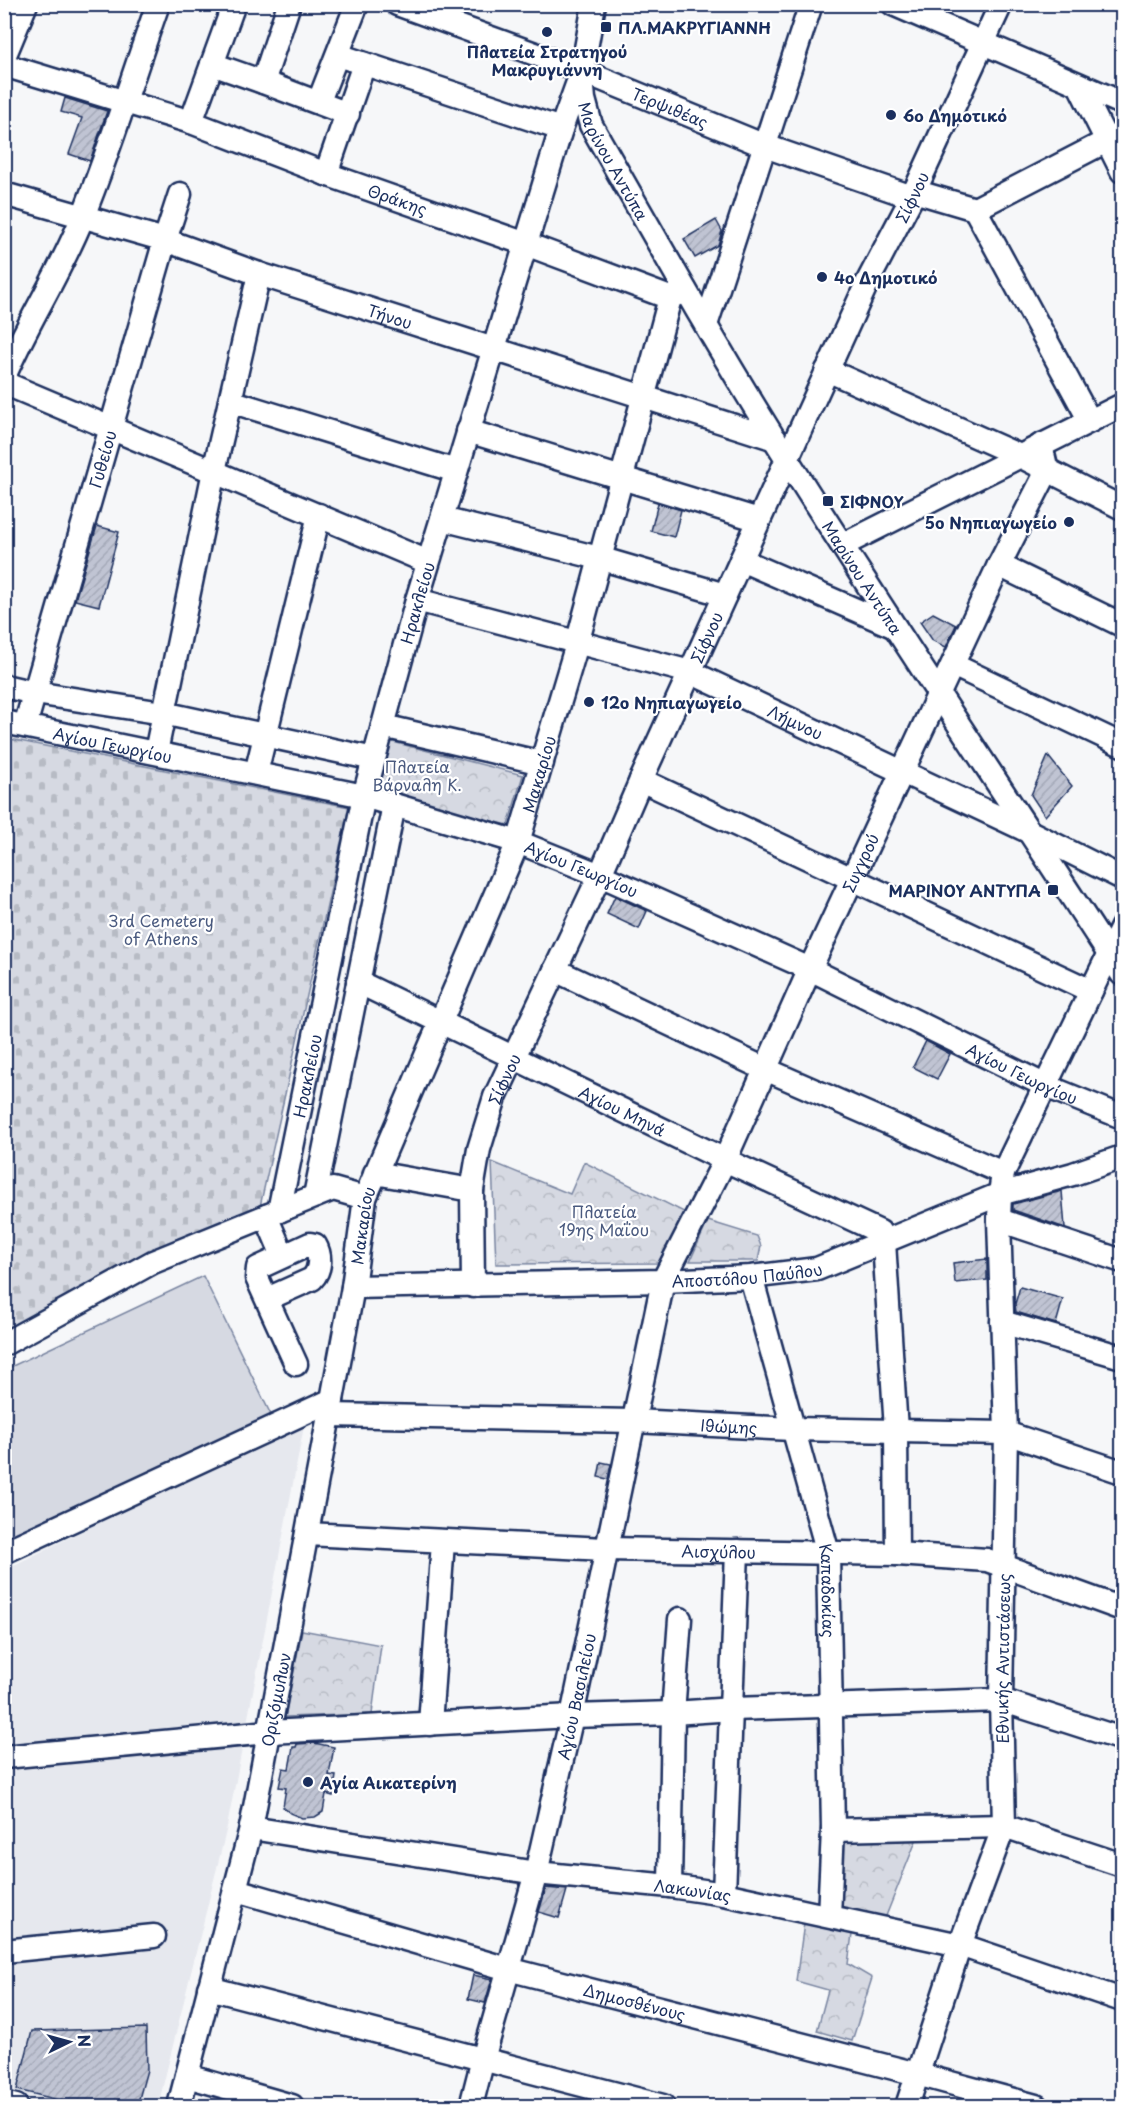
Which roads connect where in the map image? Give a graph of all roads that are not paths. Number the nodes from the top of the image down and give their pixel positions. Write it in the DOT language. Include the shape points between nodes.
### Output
graph roads {
  1 [pos="26,4"];
  2 [pos="158,4"];
  3 [pos="234,4"];
  4 [pos="289,4"];
  5 [pos="357,4"];
  6 [pos="397,4"];
  7 [pos="594,4"];
  8 [pos="811,4"];
  9 [pos="893,4"];
  10 [pos="1001,4"];
  11 [pos="984,43"];
  12 [pos="338,54"];
  13 [pos="4,57"];
  14 [pos="212,64"];
  15 [pos="364,64"];
  16 [pos="4,65"];
  17 [pos="582,71"];
  18 [pos="263,82"];
  19 [pos="1079,86"];
  20 [pos="124,101"];
  21 [pos="319,101"];
  22 [pos="1122,103"];
  23 [pos="348,114"];
  24 [pos="191,122"];
  25 [pos="561,129"];
  26 [pos="1115,137"];
  27 [pos="765,146"];
  28 [pos="1122,171"];
  29 [pos="326,174"];
  30 [pos="4,194"];
  31 [pos="180,194"];
  32 [pos="913,194"];
  33 [pos="975,209"];
  34 [pos="83,216"];
  35 [pos="165,240"];
  36 [pos="526,244"];
  37 [pos="259,274"];
  38 [pos="677,294"];
  39 [pos="706,325"];
  40 [pos="494,349"];
  41 [pos="827,370"];
  42 [pos="4,377"];
  43 [pos="4,383"];
  44 [pos="643,396"];
  45 [pos="230,400"];
  46 [pos="1122,405"];
  47 [pos="1090,421"];
  48 [pos="110,428"];
  49 [pos="468,431"];
  50 [pos="775,439"];
  51 [pos="1041,445"];
  52 [pos="1020,456"];
  53 [pos="787,459"];
  54 [pos="214,471"];
  55 [pos="456,471"];
  56 [pos="1047,471"];
  57 [pos="620,477"];
  58 [pos="1122,508"];
  59 [pos="319,515"];
  60 [pos="442,519"];
  61 [pos="759,520"];
  62 [pos="843,545"];
  63 [pos="599,558"];
  64 [pos="741,560"];
  65 [pos="428,562"];
  66 [pos="999,565"];
  67 [pos="725,595"];
  68 [pos="417,600"];
  69 [pos="1122,625"];
  70 [pos="895,627"];
  71 [pos="577,644"];
  72 [pos="953,665"];
  73 [pos="690,672"];
  74 [pos="4,686"];
  75 [pos="35,693"];
  76 [pos="940,694"];
  77 [pos="163,713"];
  78 [pos="15,724"];
  79 [pos="383,726"];
  80 [pos="265,736"];
  81 [pos="1122,745"];
  82 [pos="156,752"];
  83 [pos="374,759"];
  84 [pos="542,763"];
  85 [pos="256,773"];
  86 [pos="902,773"];
  87 [pos="641,780"];
  88 [pos="364,796"];
  89 [pos="394,805"];
  90 [pos="1030,832"];
  91 [pos="518,842"];
  92 [pos="600,875"];
  93 [pos="853,878"];
  94 [pos="1122,878"];
  95 [pos="1122,927"];
  96 [pos="1110,955"];
  97 [pos="810,969"];
  98 [pos="555,970"];
  99 [pos="1122,974"];
  100 [pos="358,982"];
  101 [pos="1091,991"];
  102 [pos="442,1022"];
  103 [pos="514,1058"];
  104 [pos="765,1069"];
  105 [pos="1046,1086"];
  106 [pos="1122,1117"];
  107 [pos="1122,1157"];
  108 [pos="725,1160"];
  109 [pos="375,1173"];
  110 [pos="1001,1184"];
  111 [pos="472,1190"];
  112 [pos="315,1196"];
  113 [pos="365,1198"];
  114 [pos="272,1214"];
  115 [pos="999,1220"];
  116 [pos="884,1242"];
  117 [pos="283,1256"];
  118 [pos="1122,1261"];
  119 [pos="319,1269"];
  120 [pos="751,1277"];
  121 [pos="354,1279"];
  122 [pos="663,1281"];
  123 [pos="473,1286"];
  124 [pos="267,1299"];
  125 [pos="1002,1322"];
  126 [pos="4,1344"];
  127 [pos="1122,1357"];
  128 [pos="296,1364"];
  129 [pos="331,1408"];
  130 [pos="634,1421"];
  131 [pos="792,1429"];
  132 [pos="896,1430"];
  133 [pos="1006,1433"];
  134 [pos="1122,1472"];
  135 [pos="307,1534"];
  136 [pos="443,1542"];
  137 [pos="605,1549"];
  138 [pos="737,1551"];
  139 [pos="4,1552"];
  140 [pos="828,1553"];
  141 [pos="897,1554"];
  142 [pos="1003,1565"];
  143 [pos="1122,1609"];
  144 [pos="680,1619"];
  145 [pos="1000,1700"];
  146 [pos="832,1707"];
  147 [pos="733,1709"];
  148 [pos="673,1713"];
  149 [pos="572,1716"];
  150 [pos="430,1724"];
  151 [pos="269,1732"];
  152 [pos="1122,1739"];
  153 [pos="4,1757"];
  154 [pos="1004,1826"];
  155 [pos="251,1828"];
  156 [pos="834,1830"];
  157 [pos="1122,1865"];
  158 [pos="536,1873"];
  159 [pos="670,1886"];
  160 [pos="236,1890"];
  161 [pos="724,1894"];
  162 [pos="829,1916"];
  163 [pos="154,1936"];
  164 [pos="960,1945"];
  165 [pos="4,1951"];
  166 [pos="508,1969"];
  167 [pos="209,1988"];
  168 [pos="1122,2000"];
  169 [pos="483,2059"];
  170 [pos="917,2073"];
  171 [pos="187,2076"];
  172 [pos="4,2103"];
  173 [pos="16,2106"];
  174 [pos="179,2106"];
  175 [pos="292,2106"];
  176 [pos="471,2106"];
  177 [pos="663,2106"];
  178 [pos="907,2106"];
  179 [pos="1036,2106"];
  1 -- 13 [label="street"];
  2 -- 20 [label="street"];
  3 -- 14 [label="street"];
  4 -- 18 [label="street"];
  5 -- 12 [label="street"];
  6 -- 17 [label="street, Τερψιθέας"];
  7 -- 17 [label="street, Ηρακλείου"];
  8 -- 27 [label="street"];
  9 -- 11 [label="street"];
  10 -- 11 [label="street, Σίφνου"];
  11 -- 19 [label="street"];
  11 -- 32 [label="street, Σίφνου"];
  12 -- 15 [label="street"];
  12 -- 21 [label="street"];
  14 -- 18 [label="street"];
  14 -- 24 [label="street"];
  15 -- 23 [label="street"];
  15 -- 25 [label="street"];
  16 -- 20 [label="street, Θράκης"];
  17 -- 25 [label="street, Ηρακλείου"];
  17 -- 27 [label="street, Τερψιθέας"];
  17 -- 38 [label="street, Μαρίνου Αντύπα" via="591,125"];
  18 -- 21 [label="street"];
  19 -- 22 [label="street"];
  19 -- 26 [label="street"];
  20 -- 24 [label="street, Θράκης"];
  20 -- 34 [label="street"];
  21 -- 23 [label="street"];
  23 -- 29 [label="street"];
  24 -- 29 [label="street, Θράκης"];
  25 -- 36 [label="street, Ηρακλείου"];
  26 -- 28 [label="street"];
  26 -- 33 [label="street"];
  27 -- 32 [label="street, Τερψιθέας"];
  27 -- 39 [label="street"];
  29 -- 36 [label="street, Θράκης"];
  30 -- 34 [label="street, Τήνου"];
  31 -- 35 [label="street, Γυθείου"];
  32 -- 33 [label="street, Τερψιθέας"];
  32 -- 41 [label="street, Σίφνου"];
  33 -- 47 [label="street"];
  34 -- 35 [label="street, Τήνου"];
  34 -- 42 [label="street"];
  35 -- 37 [label="street, Τήνου"];
  35 -- 48 [label="street, Γυθείου"];
  36 -- 38 [label="street, Θράκης"];
  36 -- 40 [label="street, Ηρακλείου"];
  37 -- 40 [label="street, Τήνου"];
  37 -- 45 [label="street"];
  38 -- 39 [label="street, Μαρίνου Αντύπα"];
  38 -- 44 [label="street, Μακαρίου"];
  39 -- 50 [label="street, Μαρίνου Αντύπα"];
  40 -- 44 [label="street, Τήνου"];
  40 -- 49 [label="street, Ηρακλείου"];
  41 -- 52 [label="street"];
  41 -- 53 [label="street, Σίφνου"];
  43 -- 48 [label="street"];
  44 -- 50 [label="street, Τήνου"];
  44 -- 57 [label="street, Μακαρίου"];
  45 -- 54 [label="street"];
  45 -- 55 [label="street"];
  46 -- 47 [label="street"];
  47 -- 51 [label="street"];
  48 -- 54 [label="street"];
  48 -- 75 [label="street, Γυθείου"];
  49 -- 55 [label="street, Ηρακλείου"];
  49 -- 57 [label="street"];
  50 -- 53 [label="street, Μαρίνου Αντύπα"];
  51 -- 52 [label="street"];
  51 -- 56 [label="street"];
  52 -- 56 [label="street"];
  52 -- 62 [label="street"];
  53 -- 61 [label="street, Σίφνου"];
  53 -- 62 [label="street, Μαρίνου Αντύπα"];
  54 -- 59 [label="street"];
  54 -- 77 [label="street"];
  55 -- 60 [label="street, Ηρακλείου"];
  56 -- 58 [label="street"];
  56 -- 66 [label="street, Συγγρού"];
  57 -- 61 [label="street"];
  57 -- 63 [label="street, Μακαρίου"];
  59 -- 65 [label="street"];
  59 -- 80 [label="street"];
  60 -- 63 [label="street"];
  60 -- 65 [label="street, Ηρακλείου"];
  61 -- 64 [label="street, Σίφνου"];
  62 -- 70 [label="street, Μαρίνου Αντύπα"];
  63 -- 67 [label="street"];
  63 -- 71 [label="street, Μακαρίου"];
  64 -- 67 [label="street, Σίφνου"];
  64 -- 70 [label="street"];
  65 -- 68 [label="street, Ηρακλείου"];
  66 -- 69 [label="street"];
  66 -- 72 [label="street, Συγγρού"];
  67 -- 73 [label="street, Σίφνου"];
  68 -- 71 [label="street, Λήμνου"];
  68 -- 79 [label="street, Ηρακλείου"];
  70 -- 76 [label="street, Μαρίνου Αντύπα"];
  71 -- 73 [label="street, Λήμνου"];
  71 -- 84 [label="street, Μακαρίου"];
  72 -- 76 [label="street, Συγγρού"];
  72 -- 81 [label="street"];
  73 -- 86 [label="street, Λήμνου"];
  73 -- 87 [label="street, Σίφνου"];
  74 -- 75 [label="street"];
  75 -- 77 [label="street"];
  75 -- 78 [label="street, Γυθείου"];
  76 -- 86 [label="street, Συγγρού"];
  76 -- 90 [label="street, Μαρίνου Αντύπα"];
  77 -- 80 [label="street"];
  77 -- 82 [label="street"];
  78 -- 82 [label="street, Αγίου Γεωργίου"];
  79 -- 83 [label="street, Ηρακλείου"];
  79 -- 84 [label="street"];
  80 -- 83 [label="street"];
  80 -- 85 [label="street"];
  82 -- 85 [label="street, Αγίου Γεωργίου"];
  83 -- 88 [label="street, Ηρακλείου"];
  84 -- 91 [label="street, Μακαρίου"];
  85 -- 88 [label="street, Αγίου Γεωργίου"];
  86 -- 90 [label="street, Λήμνου"];
  86 -- 93 [label="street, Συγγρού"];
  87 -- 92 [label="street, Σίφνου"];
  87 -- 93 [label="street"];
  88 -- 89 [label="street, Αγίου Γεωργίου"];
  88 -- 114 [label="street, Ηρακλείου"];
  89 -- 91 [label="street, Αγίου Γεωργίου"];
  89 -- 100 [label="street"];
  90 -- 94 [label="street, Λήμνου"];
  90 -- 96 [label="street, Μαρίνου Αντύπα"];
  91 -- 92 [label="street, Αγίου Γεωργίου"];
  91 -- 102 [label="street, Μακαρίου"];
  92 -- 97 [label="street, Αγίου Γεωργίου"];
  92 -- 98 [label="street, Σίφνου"];
  93 -- 97 [label="street, Συγγρού"];
  93 -- 101 [label="street"];
  95 -- 96 [label="street"];
  96 -- 99 [label="street, Μαρίνου Αντύπα"];
  96 -- 101 [label="street"];
  97 -- 104 [label="street, Συγγρού"];
  97 -- 105 [label="street, Αγίου Γεωργίου"];
  98 -- 103 [label="street, Σίφνου"];
  98 -- 104 [label="street"];
  100 -- 102 [label="street, Αγίου Μηνά"];
  100 -- 112 [label="street"];
  101 -- 105 [label="street"];
  102 -- 103 [label="street, Αγίου Μηνά"];
  102 -- 109 [label="street, Μακαρίου"];
  103 -- 108 [label="street, Αγίου Μηνά"];
  103 -- 111 [label="street, Σίφνου" via="495,1097 478,1149"];
  104 -- 108 [label="street, Συγγρού"];
  104 -- 110 [label="street"];
  105 -- 106 [label="street, Αγίου Γεωργίου"];
  105 -- 110 [label="street"];
  107 -- 110 [label="street, Αποστόλου Παύλου" via="1073,1174"];
  108 -- 116 [label="street, Αγίου Μηνά" via="880,1232"];
  108 -- 122 [label="street, Συγγρού"];
  109 -- 111 [label="street"];
  109 -- 113 [label="street, Μακαρίου"];
  110 -- 115 [label="street, Εθνικής Αντιστάσεως"];
  110 -- 116 [label="street, Αποστόλου Παύλου"];
  111 -- 123 [label="street, Σίφνου"];
  112 -- 113 [label="street" via="333,1189"];
  112 -- 114 [label="street"];
  113 -- 121 [label="street, Μακαρίου"];
  114 -- 117 [label="street"];
  114 -- 126 [label="street" via="153,1262"];
  115 -- 118 [label="street"];
  115 -- 125 [label="street, Εθνικής Αντιστάσεως"];
  116 -- 120 [label="street, Αποστόλου Παύλου" via="817,1269"];
  116 -- 132 [label="street"];
  117 -- 119 [label="street" via="315,1245"];
  117 -- 124 [label="street" via="258,1268 257,1278"];
  119 -- 121 [label="street, Αποστόλου Παύλου"];
  119 -- 124 [label="street" via="312,1279"];
  120 -- 122 [label="street, Αποστόλου Παύλου"];
  120 -- 131 [label="street, Καπαδοκίας"];
  121 -- 123 [label="street, Αποστόλου Παύλου"];
  121 -- 129 [label="street, Οριζόμυλων"];
  122 -- 123 [label="street, Αποστόλου Παύλου"];
  122 -- 130 [label="street, Αγίου Βασιλείου"];
  124 -- 128 [label="street"];
  125 -- 127 [label="street"];
  125 -- 133 [label="street, Εθνικής Αντιστάσεως"];
  129 -- 130 [label="street, Ιθώμης"];
  129 -- 135 [label="street, Οριζόμυλων"];
  129 -- 139 [label="street"];
  130 -- 131 [label="street, Ιθώμης"];
  130 -- 137 [label="street, Αγίου Βασιλείου"];
  131 -- 132 [label="street, Ιθώμης"];
  131 -- 140 [label="street, Καπαδοκίας"];
  132 -- 133 [label="street, Ιθώμης"];
  132 -- 141 [label="street"];
  133 -- 134 [label="street, Ιθώμης"];
  133 -- 142 [label="street, Εθνικής Αντιστάσεως"];
  135 -- 136 [label="street, Αισχύλου"];
  135 -- 151 [label="street, Οριζόμυλων"];
  136 -- 137 [label="street, Αισχύλου"];
  136 -- 150 [label="street"];
  137 -- 138 [label="street, Αισχύλου"];
  137 -- 149 [label="street, Αγίου Βασιλείου"];
  138 -- 140 [label="street, Αισχύλου"];
  138 -- 147 [label="street"];
  140 -- 141 [label="street, Αισχύλου"];
  140 -- 146 [label="street, Καπαδοκίας"];
  141 -- 142 [label="street, Αισχύλου" via="987,1560"];
  142 -- 143 [label="street, Αισχύλου"];
  142 -- 145 [label="street, Εθνικής Αντιστάσεως"];
  144 -- 148 [label="street"];
  145 -- 146 [label="street"];
  145 -- 152 [label="street"];
  145 -- 154 [label="street, Εθνικής Αντιστάσεως"];
  146 -- 147 [label="street"];
  146 -- 156 [label="street, Καπαδοκίας"];
  147 -- 148 [label="street"];
  147 -- 161 [label="street"];
  148 -- 149 [label="street"];
  148 -- 159 [label="street"];
  149 -- 150 [label="street"];
  149 -- 158 [label="street, Αγίου Βασιλείου"];
  150 -- 151 [label="street"];
  151 -- 153 [label="street"];
  151 -- 155 [label="street, Οριζόμυλων"];
  154 -- 156 [label="street"];
  154 -- 157 [label="street"];
  154 -- 164 [label="street, Εθνικής Αντιστάσεως"];
  155 -- 158 [label="street, Λακωνίας"];
  155 -- 160 [label="street, Οριζόμυλων"];
  156 -- 162 [label="street, Καπαδοκίας"];
  158 -- 159 [label="street, Λακωνίας"];
  158 -- 166 [label="street, Αγίου Βασιλείου"];
  159 -- 161 [label="street, Λακωνίας"];
  160 -- 166 [label="street, Δημοσθένους"];
  160 -- 167 [label="street, Οριζόμυλων"];
  161 -- 162 [label="street, Λακωνίας"];
  162 -- 164 [label="street, Λακωνίας"];
  163 -- 165 [label="street"];
  164 -- 168 [label="street, Λακωνίας"];
  164 -- 170 [label="street, Εθνικής Αντιστάσεως"];
  166 -- 169 [label="street, Αγίου Βασιλείου"];
  166 -- 170 [label="street, Δημοσθένους"];
  167 -- 169 [label="street"];
  167 -- 171 [label="street, Οριζόμυλων"];
  169 -- 176 [label="street, Αγίου Βασιλείου"];
  169 -- 177 [label="street"];
  170 -- 178 [label="street, Εθνικής Αντιστάσεως"];
  170 -- 179 [label="street, Δημοσθένους"];
  171 -- 174 [label="street, Οριζόμυλων"];
  171 -- 175 [label="street"];
  172 -- 173 [label="street"];
}
